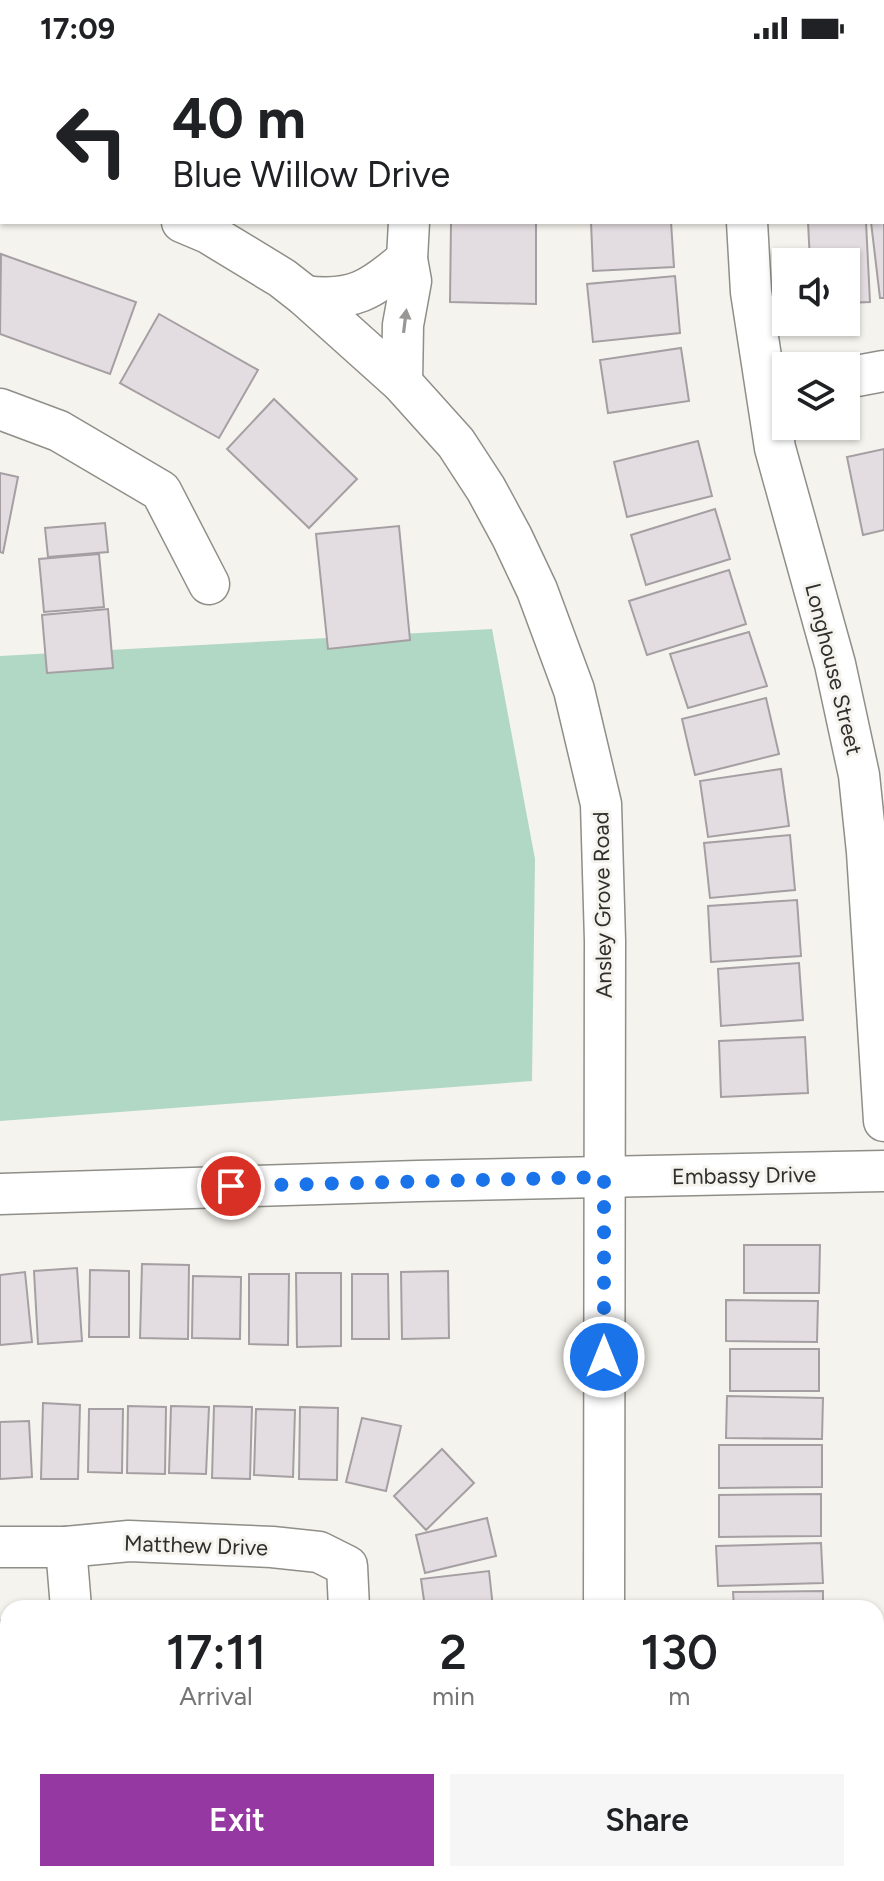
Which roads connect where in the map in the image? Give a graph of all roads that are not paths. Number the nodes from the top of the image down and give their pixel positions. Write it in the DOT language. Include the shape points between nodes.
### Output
graph roads {
  1 [pos="186,224"];
  2 [pos="747,224"];
  3 [pos="408,241"];
  4 [pos="305,296"];
  5 [pos="884,371"];
  6 [pos="772,374"];
  7 [pos="860,375"];
  8 [pos="402,383"];
  9 [pos="0,409"];
  10 [pos="775,440"];
  11 [pos="209,584"];
  12 [pos="872,773"];
  13 [pos="884,1121"];
  14 [pos="884,1171"];
  15 [pos="604,1177"];
  16 [pos="0,1194"];
  17 [pos="0,1547"];
  18 [pos="66,1547"];
  19 [pos="70,1600"];
  20 [pos="349,1600"];
  21 [pos="604,1600"];
  1 -- 4 [label="street, Ansley Grove Road"];
  2 -- 6 [label="street, Longhouse Street" via="751,292"];
  3 -- 4 [label="street" via="387,276 358,293 333,299"];
  8 -- 3 [label="street, one-way" via="403,325 411,281"];
  4 -- 8 [label="street, Ansley Grove Road"];
  5 -- 7 [label="street"];
  8 -- 15 [label="street, Ansley Grove Road" via="456,443 486,489 537,590 574,690 601,804"];
  9 -- 11 [label="street" via="59,431 161,491"];
  10 -- 12 [label="street, Longhouse Street" via="835,664"];
  12 -- 13 [label="street, Longhouse Street" via="867,852"];
  14 -- 15 [label="street, Embassy Drive"];
  15 -- 16 [label="street, Embassy Drive"];
  15 -- 21 [label="street, Ansley Grove Road"];
  17 -- 18 [label="street, Matthew Drive"];
  18 -- 19 [label="street"];
  18 -- 20 [label="street, Matthew Drive" via="129,1541 319,1552 347,1566"];
}
